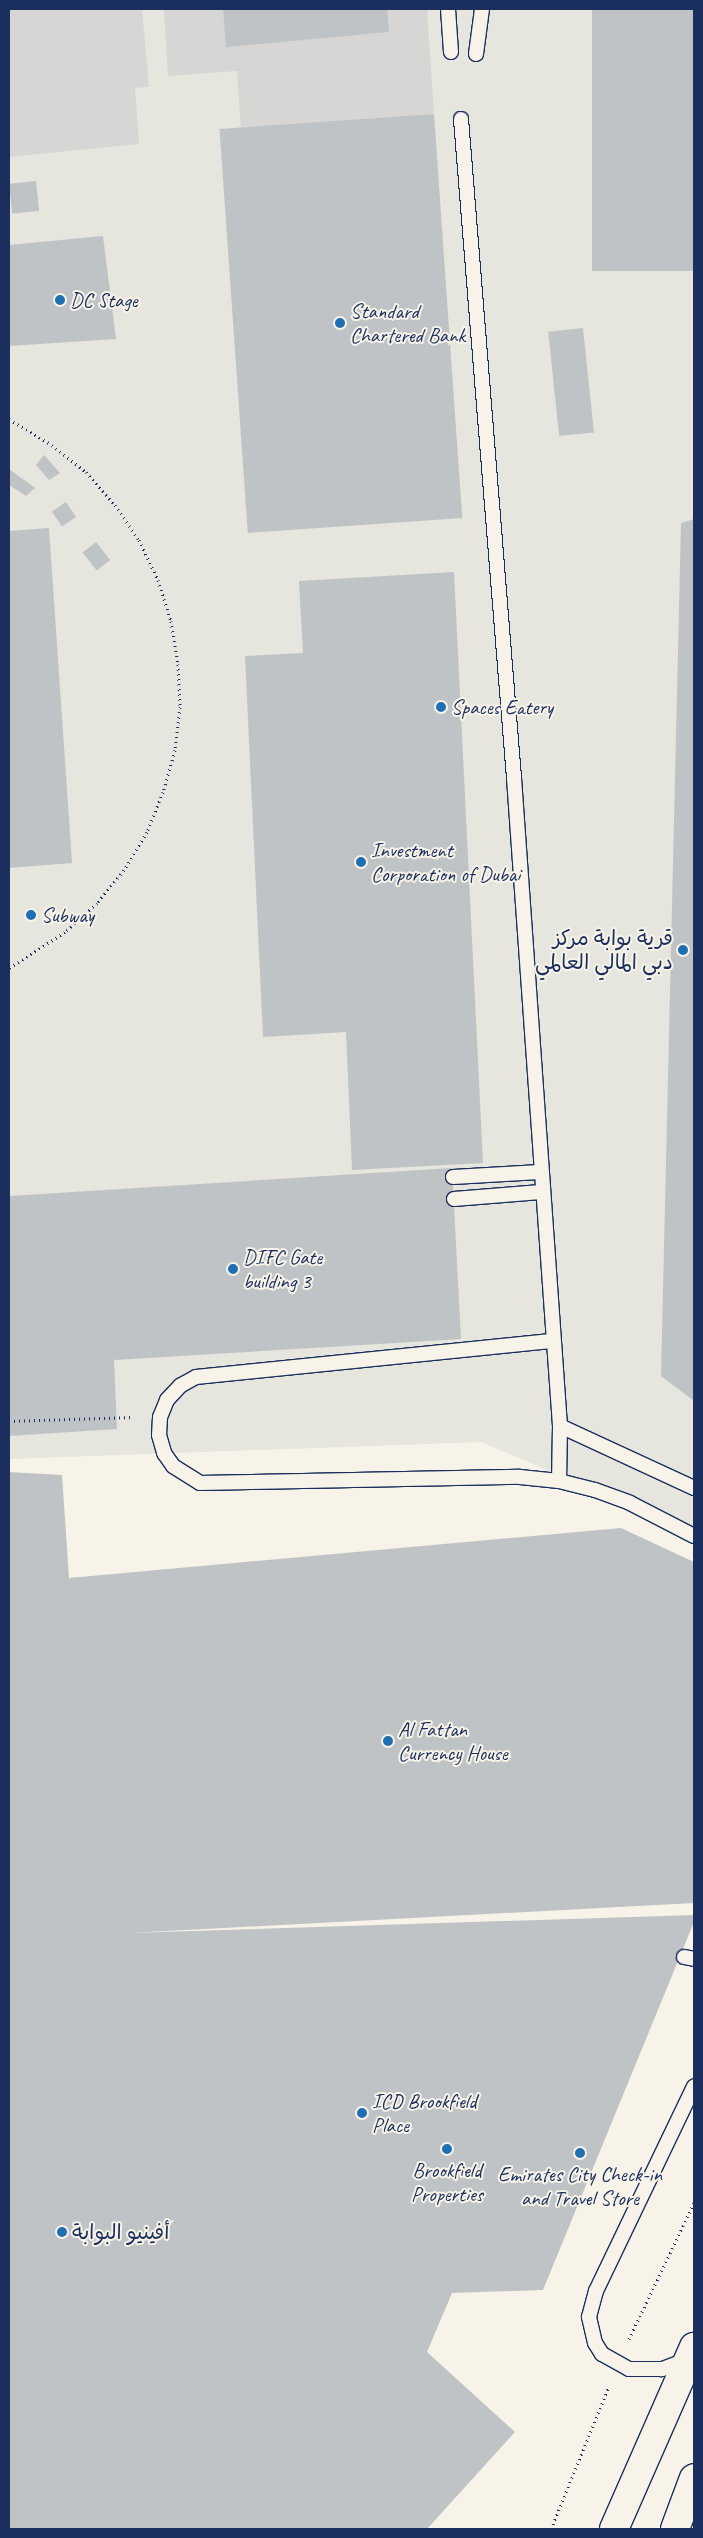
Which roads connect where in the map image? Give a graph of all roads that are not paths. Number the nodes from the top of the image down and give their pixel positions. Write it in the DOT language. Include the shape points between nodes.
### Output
graph roads {
  1 [pos="448,9"];
  2 [pos="482,9"];
  3 [pos="451,52"];
  4 [pos="476,54"];
  5 [pos="466,119"];
  6 [pos="540,1172"];
  7 [pos="452,1177"];
  8 [pos="541,1192"];
  9 [pos="454,1199"];
  10 [pos="551,1341"];
  11 [pos="560,1426"];
  12 [pos="559,1481"];
  13 [pos="694,1488"];
  14 [pos="694,1536"];
  15 [pos="694,2086"];
  16 [pos="692,2353"];
  17 [pos="694,2478"];
  18 [pos="614,2529"];
  19 [pos="675,2529"];
  1 -- 3 [label="lane"];
  2 -- 4 [label="lane"];
  5 -- 6 [label="lane" via="465,147 514,778"];
  6 -- 7 [label="lane"];
  6 -- 8 [label="lane"];
  8 -- 9 [label="lane"];
  8 -- 10 [label="lane"];
  10 -- 11 [label="lane"];
  10 -- 12 [label="lane" via="196,1377 180,1386 167,1400 160,1417 158,1435 173,1466 200,1482 500,1477"];
  11 -- 12 [label="lane"];
  11 -- 13 [label="lane"];
  12 -- 14 [label="lane" via="630,1502"];
  15 -- 16 [label="lane" via="594,2298 589,2318 595,2343 602,2354 630,2369 662,2369"];
  16 -- 18 [label="street"];
  17 -- 19 [label="street"];
}
